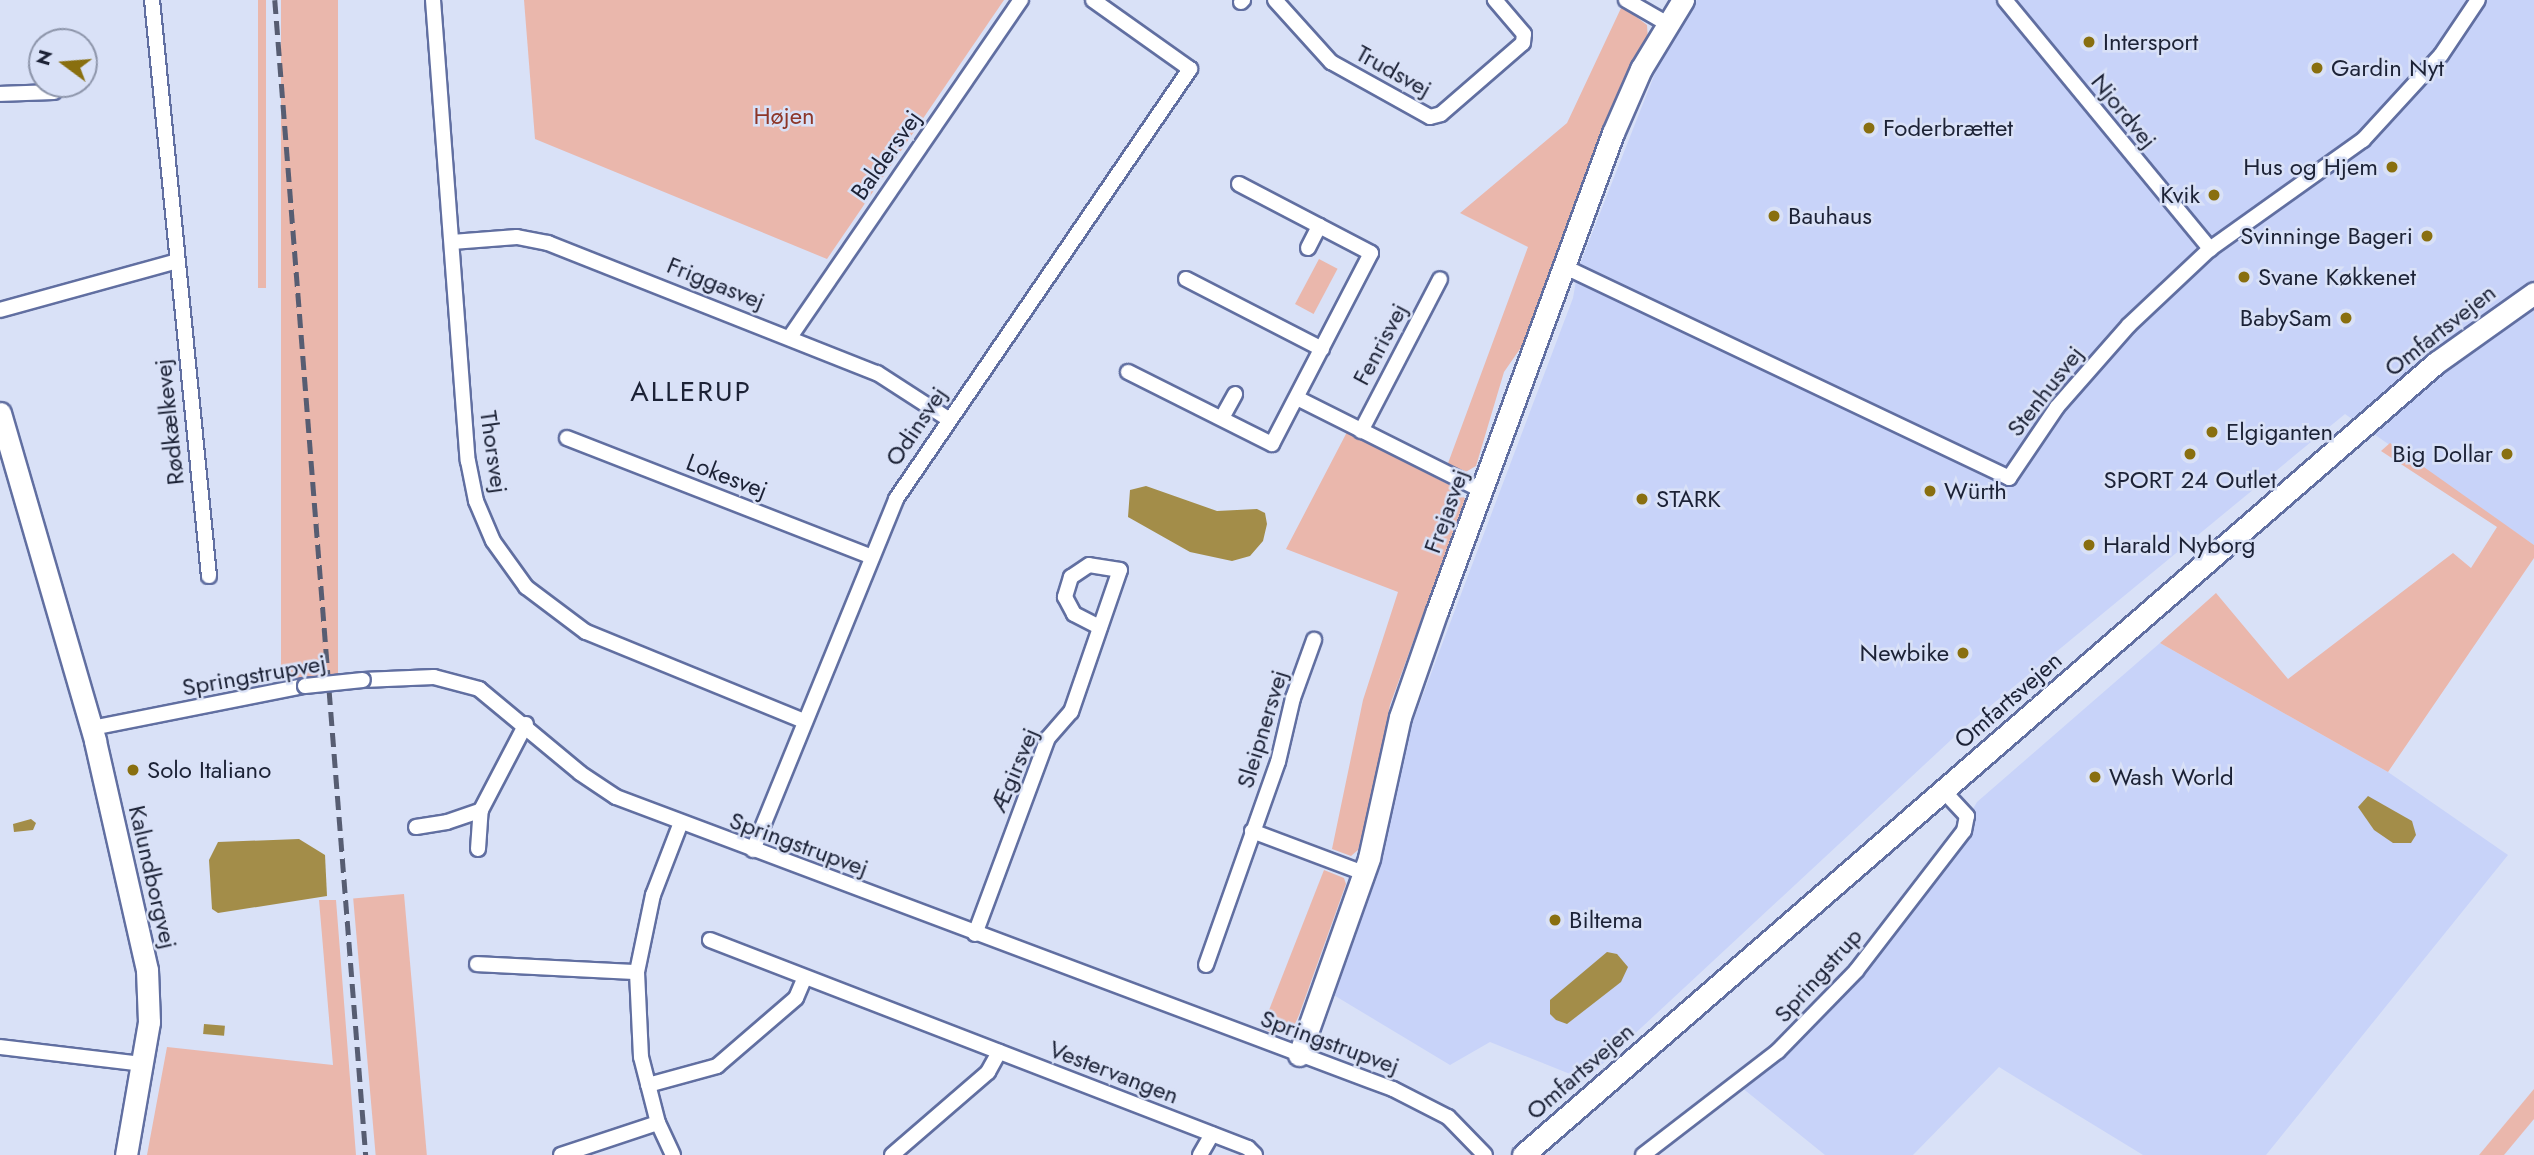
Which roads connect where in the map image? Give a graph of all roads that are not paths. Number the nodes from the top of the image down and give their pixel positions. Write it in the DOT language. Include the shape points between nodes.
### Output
graph roads {
  1 [pos="152,0"];
  2 [pos="433,0"];
  3 [pos="1021,0"];
  4 [pos="1093,0"];
  5 [pos="1275,0"];
  6 [pos="1495,0"];
  7 [pos="1626,0"];
  8 [pos="1683,0"];
  9 [pos="2004,0"];
  10 [pos="2478,0"];
  11 [pos="1666,23"];
  12 [pos="28,92"];
  13 [pos="0,93"];
  14 [pos="1239,184"];
  15 [pos="1320,226"];
  16 [pos="452,242"];
  17 [pos="1308,248"];
  18 [pos="2210,249"];
  19 [pos="174,262"];
  20 [pos="1563,266"];
  21 [pos="1186,279"];
  22 [pos="1440,279"];
  23 [pos="2534,293"];
  24 [pos="0,310"];
  25 [pos="790,337"];
  26 [pos="1322,349"];
  27 [pos="1128,372"];
  28 [pos="1235,394"];
  29 [pos="1297,398"];
  30 [pos="0,413"];
  31 [pos="1223,416"];
  32 [pos="948,419"];
  33 [pos="1361,431"];
  34 [pos="567,438"];
  35 [pos="1481,490"];
  36 [pos="869,556"];
  37 [pos="209,576"];
  38 [pos="1100,627"];
  39 [pos="1314,640"];
  40 [pos="804,722"];
  41 [pos="526,724"];
  42 [pos="92,728"];
  43 [pos="1944,791"];
  44 [pos="481,810"];
  45 [pos="680,824"];
  46 [pos="416,827"];
  47 [pos="1252,831"];
  48 [pos="478,849"];
  49 [pos="753,850"];
  50 [pos="1364,873"];
  51 [pos="975,934"];
  52 [pos="710,940"];
  53 [pos="477,964"];
  54 [pos="1206,965"];
  55 [pos="637,972"];
  56 [pos="804,979"];
  57 [pos="0,1047"];
  58 [pos="999,1052"];
  59 [pos="1299,1055"];
  60 [pos="143,1064"];
  61 [pos="648,1085"];
  62 [pos="658,1123"];
  63 [pos="1212,1134"];
  64 [pos="126,1155"];
  65 [pos="561,1155"];
  66 [pos="673,1155"];
  67 [pos="892,1155"];
  68 [pos="1200,1155"];
  69 [pos="1255,1155"];
  70 [pos="1485,1155"];
  71 [pos="1523,1155"];
  72 [pos="1643,1155"];
  1 -- 19 [label="street, Rødkælkevej"];
  2 -- 16 [label="street, Thorsvej"];
  3 -- 25 [label="street, Baldersvej"];
  4 -- 32 [label="street, Odinsvej" via="1190,69"];
  5 -- 6 [label="street, Trudsvej" via="1331,62 1430,117 1441,114 1523,43 1521,30"];
  7 -- 11 [label="street"];
  8 -- 11 [label="street, Frejasvej"];
  9 -- 18 [label="street, Njordvej"];
  10 -- 18 [label="street, Stenhusvej" via="2441,55 2362,139"];
  11 -- 20 [label="street, Frejasvej" via="1612,133"];
  12 -- 13 [label="street"];
  14 -- 15 [label="street, Fenrisvej"];
  15 -- 17 [label="street"];
  15 -- 26 [label="street, Fenrisvej" via="1371,253"];
  16 -- 25 [label="street, Friggasvej" via="517,237 548,243"];
  16 -- 40 [label="street, Thorsvej" via="468,461 484,521 512,570 540,600 586,632"];
  18 -- 20 [label="street, Stenhusvej" via="2091,366 2009,478"];
  19 -- 24 [label="street"];
  19 -- 37 [label="street, Rødkælkevej"];
  20 -- 35 [label="street, Frejasvej"];
  21 -- 26 [label="street, Fenrisvej"];
  22 -- 33 [label="street, Fenrisvej"];
  23 -- 43 [label="street, Omfartsvejen" via="2437,362"];
  25 -- 32 [label="street, Friggasvej" via="891,380"];
  26 -- 29 [label="street, Fenrisvej"];
  27 -- 31 [label="street, Fenrisvej" via="1211,417"];
  28 -- 31 [label="street"];
  29 -- 31 [label="street, Fenrisvej" via="1272,444"];
  29 -- 33 [label="street"];
  30 -- 42 [label="street, Kalundborgvej"];
  32 -- 36 [label="street, Odinsvej" via="903,486"];
  33 -- 35 [label="street"];
  34 -- 36 [label="street, Lokesvej"];
  35 -- 50 [label="street, Frejasvej" via="1400,717 1385,801"];
  36 -- 40 [label="street, Odinsvej"];
  38 -- 38 [label="street, Ægirsvej" via="1120,570 1089,565 1069,580 1065,597 1074,614"];
  38 -- 51 [label="street, Ægirsvej" via="1071,712 1048,738"];
  39 -- 47 [label="street, Sleipnersvej"];
  40 -- 49 [label="street, Odinsvej"];
  41 -- 42 [label="street, Springstrupvej, bridge" via="491,695 451,679 305,686"];
  41 -- 44 [label="street"];
  41 -- 45 [label="street, Springstrupvej" via="608,792"];
  42 -- 60 [label="street, Kalundborgvej" via="147,970 149,1013"];
  43 -- 71 [label="street, Omfartsvejen"];
  43 -- 72 [label="street, Springstrup" via="1967,816 1964,831 1856,971 1778,1051"];
  44 -- 46 [label="street"];
  44 -- 48 [label="street"];
  45 -- 49 [label="street, Springstrupvej"];
  45 -- 55 [label="street" via="653,895"];
  47 -- 50 [label="street"];
  47 -- 54 [label="street, Sleipnersvej"];
  49 -- 51 [label="street, Springstrupvej"];
  50 -- 59 [label="street, Frejasvej"];
  51 -- 59 [label="street, Springstrupvej"];
  52 -- 56 [label="street, Vestervangen"];
  53 -- 55 [label="street"];
  55 -- 61 [label="street" via="638,1038"];
  56 -- 58 [label="street, Vestervangen"];
  56 -- 61 [label="street" via="796,998 717,1066"];
  57 -- 60 [label="street"];
  58 -- 63 [label="street, Vestervangen"];
  58 -- 67 [label="street" via="988,1072"];
  59 -- 70 [label="street, Springstrupvej" via="1433,1107"];
  60 -- 64 [label="street, Kalundborgvej"];
  61 -- 62 [label="street"];
  62 -- 65 [label="street"];
  62 -- 66 [label="street"];
  63 -- 68 [label="street"];
  63 -- 69 [label="street, Vestervangen"];
}
